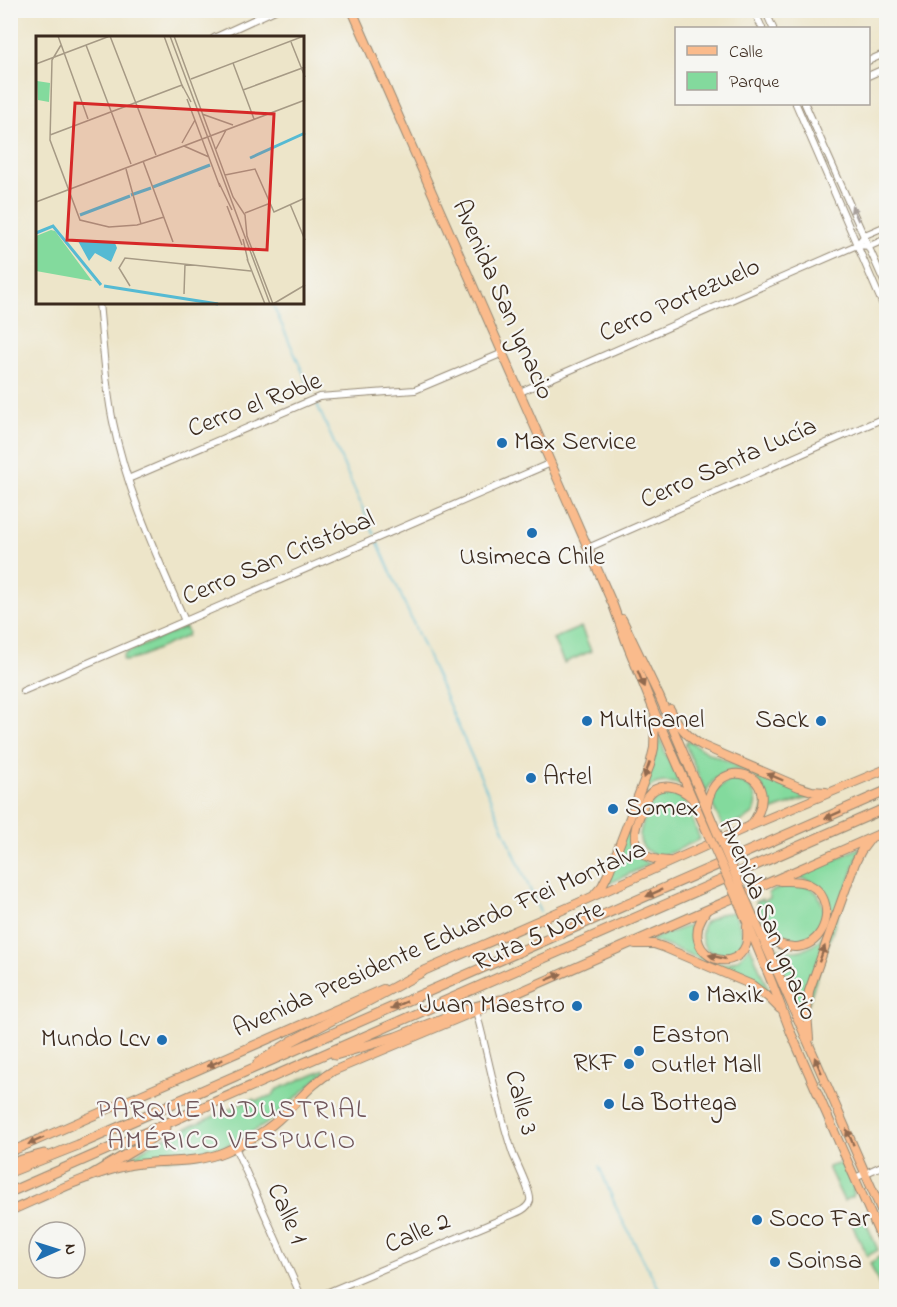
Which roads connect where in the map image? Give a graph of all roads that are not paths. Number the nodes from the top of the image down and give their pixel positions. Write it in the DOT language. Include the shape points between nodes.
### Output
graph roads {
  1 [pos="275,10"];
  2 [pos="352,10"];
  3 [pos="754,10"];
  4 [pos="765,10"];
  5 [pos="762,27"];
  6 [pos="773,27"];
  7 [pos="218,36"];
  8 [pos="886,53"];
  9 [pos="870,60"];
  10 [pos="886,68"];
  11 [pos="870,75"];
  12 [pos="797,105"];
  13 [pos="806,105"];
  14 [pos="886,226"];
  15 [pos="865,235"];
  16 [pos="886,239"];
  17 [pos="857,245"];
  18 [pos="870,246"];
  19 [pos="886,286"];
  20 [pos="99,304"];
  21 [pos="886,312"];
  22 [pos="503,353"];
  23 [pos="520,392"];
  24 [pos="886,417"];
  25 [pos="550,463"];
  26 [pos="128,479"];
  27 [pos="588,548"];
  28 [pos="613,605"];
  29 [pos="185,621"];
  30 [pos="23,691"];
  31 [pos="660,698"];
  32 [pos="655,713"];
  33 [pos="886,769"];
  34 [pos="831,792"];
  35 [pos="886,792"];
  36 [pos="694,801"];
  37 [pos="707,807"];
  38 [pos="886,808"];
  39 [pos="750,826"];
  40 [pos="886,831"];
  41 [pos="712,832"];
  42 [pos="872,838"];
  43 [pos="720,839"];
  44 [pos="670,861"];
  45 [pos="769,883"];
  46 [pos="590,898"];
  47 [pos="746,908"];
  48 [pos="706,911"];
  49 [pos="747,922"];
  50 [pos="762,933"];
  51 [pos="629,944"];
  52 [pos="422,972"];
  53 [pos="500,1000"];
  54 [pos="476,1011"];
  55 [pos="784,1016"];
  56 [pos="802,1029"];
  57 [pos="791,1033"];
  58 [pos="809,1045"];
  59 [pos="298,1066"];
  60 [pos="247,1072"];
  61 [pos="174,1120"];
  62 [pos="78,1145"];
  63 [pos="235,1147"];
  64 [pos="10,1152"];
  65 [pos="10,1163"];
  66 [pos="886,1164"];
  67 [pos="10,1172"];
  68 [pos="866,1173"];
  69 [pos="88,1177"];
  70 [pos="855,1178"];
  71 [pos="10,1192"];
  72 [pos="529,1203"];
  73 [pos="10,1211"];
  74 [pos="885,1217"];
  75 [pos="873,1218"];
  76 [pos="886,1249"];
  77 [pos="301,1296"];
  78 [pos="319,1296"];
  1 -- 7 [label="street"];
  2 -- 22 [label="main road, Avenida San Ignacio"];
  3 -- 5 [label="street"];
  4 -- 6 [label="street"];
  8 -- 9 [label="street"];
  10 -- 11 [label="street"];
  12 -- 17 [label="street"];
  15 -- 13 [label="street, one-way"];
  14 -- 15 [label="street, Cerro Portezuelo"];
  15 -- 17 [label="street, Cerro Portezuelo"];
  15 -- 18 [label="street"];
  16 -- 18 [label="street, Cerro Portezuelo"];
  17 -- 18 [label="street, Cerro Portezuelo"];
  17 -- 21 [label="street"];
  17 -- 23 [label="street, Cerro Portezuelo"];
  18 -- 19 [label="street"];
  20 -- 26 [label="street" via="111,414"];
  22 -- 23 [label="main road, Avenida San Ignacio"];
  22 -- 26 [label="street, Cerro el Roble" via="412,391 313,399"];
  23 -- 25 [label="main road, Avenida San Ignacio"];
  24 -- 27 [label="street, Cerro Santa Lucía"];
  25 -- 27 [label="main road, Avenida San Ignacio"];
  25 -- 29 [label="street, Cerro San Cristóbal"];
  26 -- 29 [label="street"];
  27 -- 28 [label="main road, Avenida San Ignacio"];
  28 -- 31 [label="main road, Avenida San Ignacio"];
  28 -- 32 [label="main road, Avenida San Ignacio, one-way"];
  29 -- 30 [label="street, Cerro San Cristóbal"];
  34 -- 31 [label="main road, one-way" via="799,787 702,746 685,732"];
  31 -- 37 [label="main road, Avenida San Ignacio"];
  32 -- 36 [label="main road, Avenida San Ignacio"];
  32 -- 46 [label="main road, one-way" via="650,765 607,877"];
  33 -- 34 [label="main road, Avenida Presidente Eduardo Frei Montalva"];
  34 -- 39 [label="main road, Avenida Presidente Eduardo Frei Montalva"];
  35 -- 60 [label="highway, Ruta 5 Norte, one-way"];
  36 -- 41 [label="main road, Avenida San Ignacio"];
  36 -- 44 [label="main road" via="679,789 666,786 652,792 645,801 635,831 636,846 647,857"];
  37 -- 39 [label="main road" via="710,793 720,779 738,774 749,777 757,784 762,799 760,812"];
  37 -- 41 [label="main road, Avenida San Ignacio"];
  38 -- 59 [label="highway, Ruta 5 Norte"];
  39 -- 43 [label="main road, Avenida Presidente Eduardo Frei Montalva"];
  40 -- 42 [label="main road"];
  41 -- 43 [label="main road, Avenida San Ignacio, bridge"];
  41 -- 47 [label="main road, Avenida San Ignacio, bridge"];
  42 -- 45 [label="main road"];
  58 -- 42 [label="main road, one-way" via="807,1013 811,984 855,863"];
  43 -- 44 [label="main road, Avenida Presidente Eduardo Frei Montalva"];
  43 -- 47 [label="main road, Avenida San Ignacio, bridge"];
  44 -- 46 [label="main road, Avenida Presidente Eduardo Frei Montalva"];
  45 -- 48 [label="main road"];
  45 -- 50 [label="main road" via="794,881 813,887 824,902 826,919 818,937 798,947 780,945"];
  46 -- 52 [label="main road, Avenida Presidente Eduardo Frei Montalva"];
  47 -- 49 [label="main road, Avenida San Ignacio"];
  47 -- 50 [label="main road, Avenida San Ignacio"];
  49 -- 48 [label="main road, one-way" via="747,941 741,952 724,960 716,959 703,951 698,939"];
  48 -- 51 [label="main road"];
  49 -- 55 [label="main road, Avenida San Ignacio"];
  50 -- 56 [label="main road, Avenida San Ignacio"];
  53 -- 51 [label="main road, one-way"];
  51 -- 55 [label="main road" via="658,946 746,982 763,992"];
  52 -- 60 [label="highway" via="292,1041"];
  52 -- 64 [label="main road, Avenida Presidente Eduardo Frei Montalva, one-way"];
  53 -- 54 [label="main road"];
  53 -- 59 [label="highway"];
  54 -- 63 [label="main road" via="333,1071 313,1084 273,1124"];
  54 -- 72 [label="street, Calle 3" via="504,1124 529,1193"];
  55 -- 57 [label="main road, Avenida San Ignacio"];
  56 -- 57 [label="main road"];
  56 -- 58 [label="main road, Avenida San Ignacio"];
  57 -- 70 [label="main road, Avenida San Ignacio"];
  68 -- 58 [label="main road, Avenida San Ignacio, one-way"];
  59 -- 61 [label="highway, Ruta 5 Norte"];
  60 -- 62 [label="highway, Ruta 5 Norte"];
  61 -- 69 [label="highway" via="154,1137"];
  61 -- 71 [label="highway, Ruta 5 Norte"];
  62 -- 65 [label="highway"];
  62 -- 67 [label="highway, Ruta 5 Norte"];
  63 -- 69 [label="main road" via="201,1159 135,1164"];
  63 -- 77 [label="street, Calle 1"];
  66 -- 68 [label="street"];
  68 -- 70 [label="street"];
  68 -- 74 [label="main road, Avenida San Ignacio"];
  69 -- 73 [label="main road"];
  70 -- 75 [label="main road, Avenida San Ignacio"];
  72 -- 78 [label="street, Calle 2" via="504,1218"];
  74 -- 75 [label="main road" via="876,1214"];
  75 -- 76 [label="main road, Avenida San Ignacio"];
}
